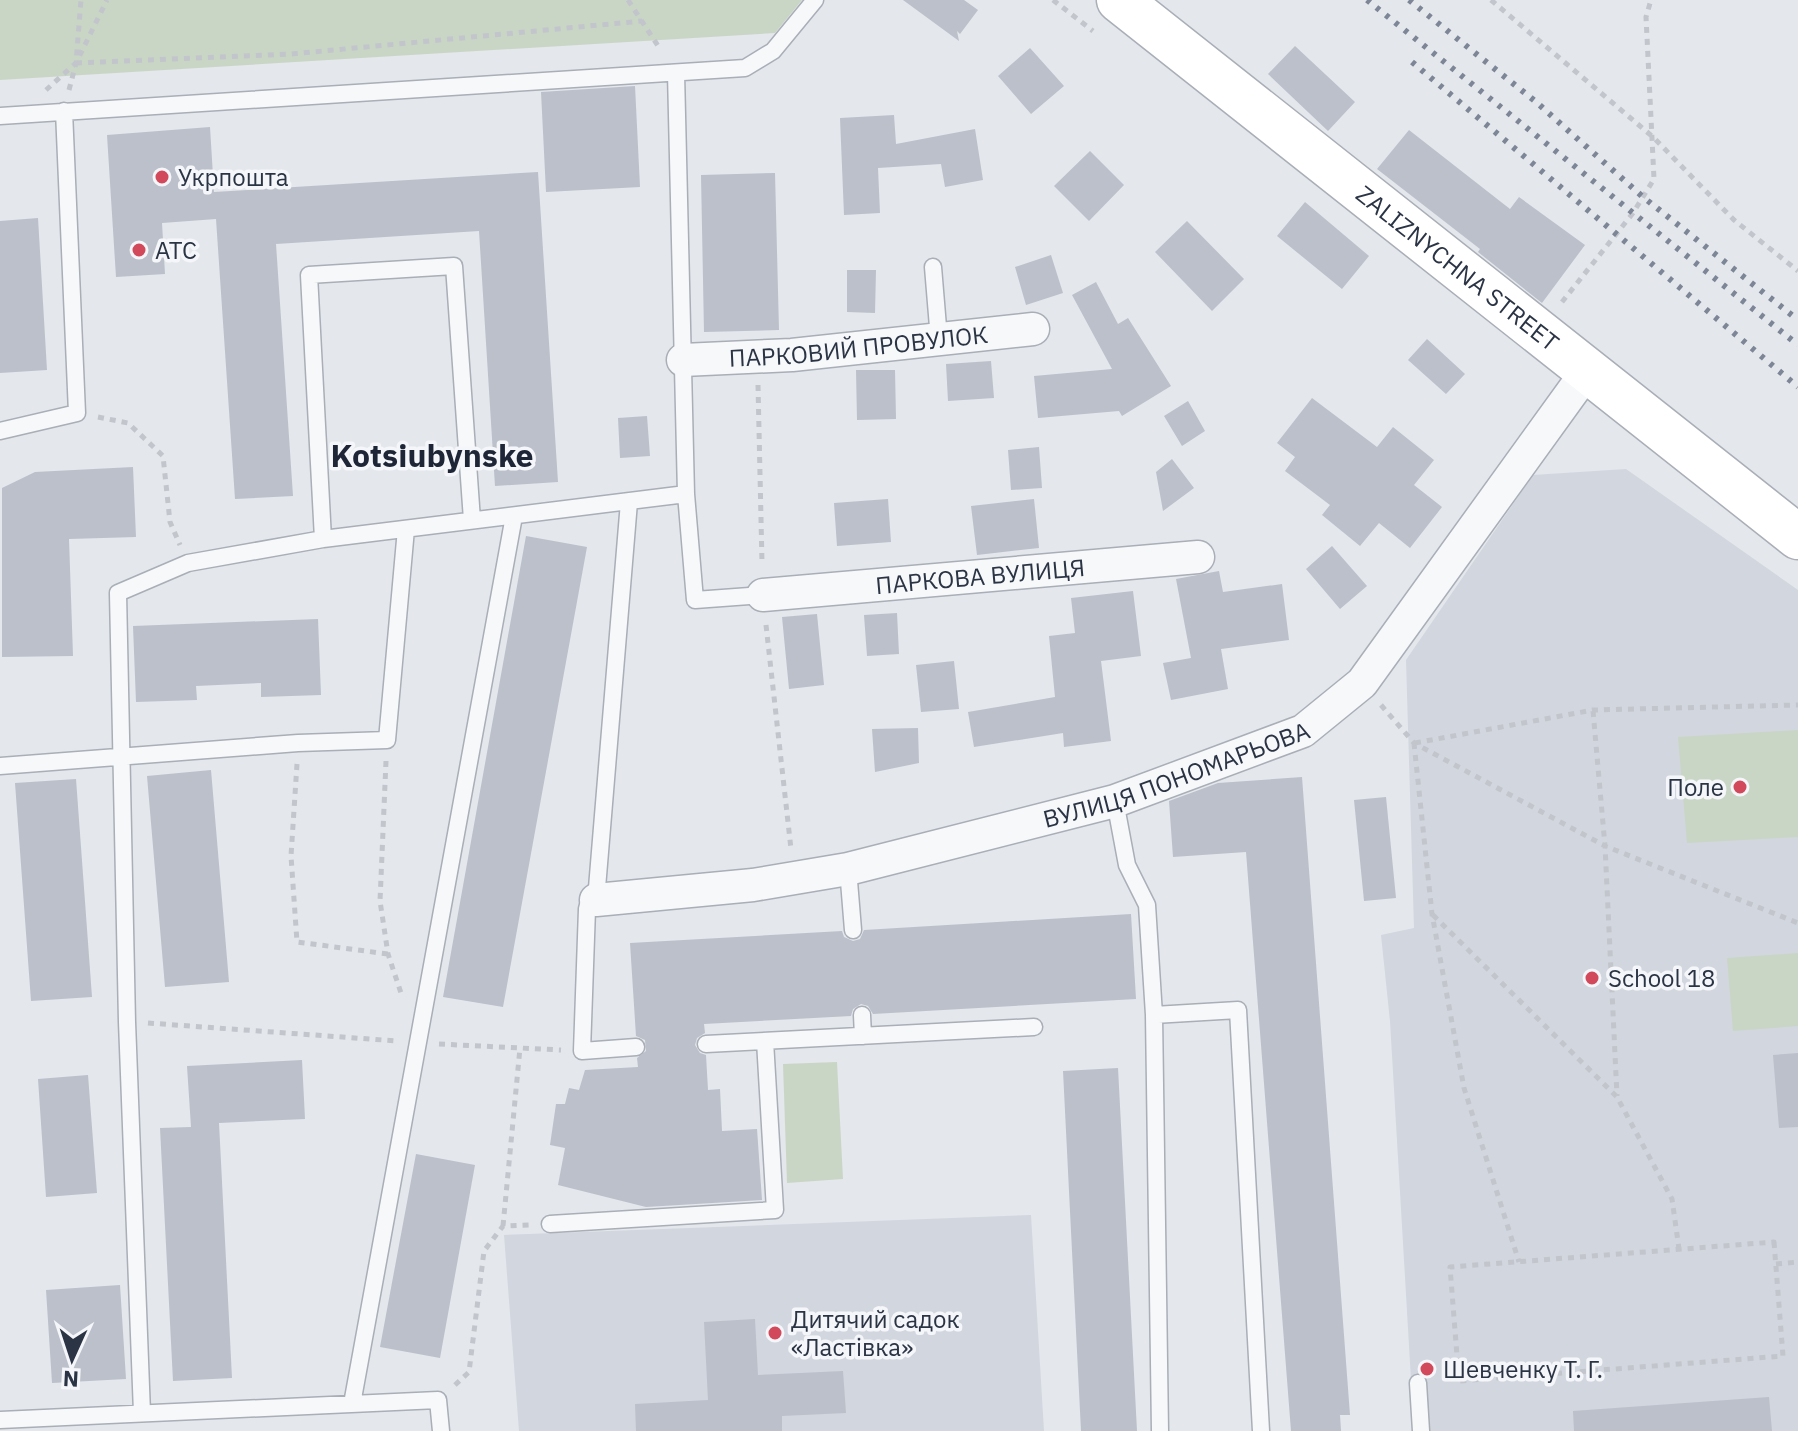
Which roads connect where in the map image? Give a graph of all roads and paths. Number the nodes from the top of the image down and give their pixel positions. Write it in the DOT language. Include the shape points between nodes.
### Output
graph roads {
  1 [pos="81,0"];
  2 [pos="107,0"];
  3 [pos="628,0"];
  4 [pos="815,0"];
  5 [pos="1119,0"];
  6 [pos="1491,0"];
  7 [pos="1651,0"];
  8 [pos="642,21"];
  9 [pos="76,63"];
  10 [pos="676,73"];
  11 [pos="64,111"];
  12 [pos="21,114"];
  13 [pos="0,116"];
  14 [pos="1653,137"];
  15 [pos="933,267"];
  16 [pos="1798,271"];
  17 [pos="1033,329"];
  18 [pos="1539,331"];
  19 [pos="939,339"];
  20 [pos="757,357"];
  21 [pos="683,360"];
  22 [pos="1588,370"];
  23 [pos="77,413"];
  24 [pos="0,431"];
  25 [pos="686,494"];
  26 [pos="629,502"];
  27 [pos="514,516"];
  28 [pos="472,520"];
  29 [pos="406,529"];
  30 [pos="1798,537"];
  31 [pos="323,539"];
  32 [pos="1198,557"];
  33 [pos="188,563"];
  34 [pos="763,595"];
  35 [pos="1362,683"];
  36 [pos="1798,705"];
  37 [pos="1593,710"];
  38 [pos="387,740"];
  39 [pos="298,743"];
  40 [pos="1414,743"];
  41 [pos="120,757"];
  42 [pos="0,766"];
  43 [pos="1115,801"];
  44 [pos="1605,846"];
  45 [pos="848,869"];
  46 [pos="794,878"];
  47 [pos="596,900"];
  48 [pos="1432,914"];
  49 [pos="1798,923"];
  50 [pos="853,930"];
  51 [pos="388,954"];
  52 [pos="862,1015"];
  53 [pos="1154,1015"];
  54 [pos="127,1022"];
  55 [pos="1034,1027"];
  56 [pos="863,1036"];
  57 [pos="765,1041"];
  58 [pos="418,1043"];
  59 [pos="706,1044"];
  60 [pos="636,1047"];
  61 [pos="520,1048"];
  62 [pos="582,1051"];
  63 [pos="1617,1097"];
  64 [pos="550,1224"];
  65 [pos="503,1226"];
  66 [pos="1679,1250"];
  67 [pos="1519,1262"];
  68 [pos="1798,1262"];
  69 [pos="1776,1264"];
  70 [pos="1418,1383"];
  71 [pos="438,1400"];
  72 [pos="352,1404"];
  73 [pos="142,1413"];
  74 [pos="0,1420"];
  75 [pos="441,1431"];
  76 [pos="1160,1431"];
  77 [pos="1261,1431"];
  78 [pos="1421,1431"];
  1 -- 9 [label="path"];
  2 -- 9 [label="path"];
  3 -- 8 [label="path"];
  4 -- 10 [label="lane" via="773,51 745,68"];
  5 -- 18 [label="street, ZALIZNYCHNA STREET"];
  6 -- 14 [label="path"];
  7 -- 14 [label="path" via="1646,17"];
  8 -- 9 [label="path" via="291,54"];
  8 -- 10 [label="path"];
  9 -- 11 [label="path"];
  9 -- 12 [label="path"];
  10 -- 11 [label="lane"];
  10 -- 21 [label="lane"];
  11 -- 12 [label="lane"];
  11 -- 23 [label="lane"];
  12 -- 13 [label="lane"];
  14 -- 16 [label="path" via="1734,220"];
  14 -- 18 [label="path" via="1654,179"];
  15 -- 19 [label="lane"];
  17 -- 19 [label="street, ПАРКОВИЙ ПРОВУЛОК"];
  18 -- 22 [label="street, ZALIZNYCHNA STREET"];
  19 -- 20 [label="street, ПАРКОВИЙ ПРОВУЛОК"];
  20 -- 21 [label="street, ПАРКОВИЙ ПРОВУЛОК"];
  20 -- 34 [label="path"];
  21 -- 25 [label="lane"];
  22 -- 30 [label="street, ZALIZNYCHNA STREET"];
  22 -- 35 [label="street, ВУЛИЦЯ ПОНОМАРЬОВА"];
  23 -- 24 [label="lane"];
  23 -- 33 [label="path" via="128,423 163,456 170,522"];
  25 -- 26 [label="lane"];
  25 -- 34 [label="lane" via="695,600"];
  26 -- 27 [label="lane"];
  26 -- 47 [label="lane"];
  27 -- 28 [label="lane"];
  27 -- 58 [label="lane"];
  28 -- 29 [label="lane"];
  28 -- 31 [label="lane" via="454,266 309,275"];
  29 -- 31 [label="lane"];
  29 -- 38 [label="lane"];
  31 -- 33 [label="lane"];
  32 -- 34 [label="street, ПАРКОВА ВУЛИЦЯ"];
  33 -- 41 [label="lane" via="118,593"];
  34 -- 46 [label="path"];
  35 -- 40 [label="path"];
  35 -- 43 [label="street, ВУЛИЦЯ ПОНОМАРЬОВА" via="1303,731"];
  36 -- 37 [label="path"];
  37 -- 40 [label="path"];
  37 -- 44 [label="path"];
  38 -- 39 [label="lane"];
  38 -- 51 [label="path" via="380,901"];
  39 -- 41 [label="lane"];
  39 -- 51 [label="path" via="291,856 297,942"];
  40 -- 44 [label="path"];
  40 -- 48 [label="path"];
  41 -- 42 [label="lane"];
  41 -- 54 [label="lane"];
  43 -- 45 [label="street, ВУЛИЦЯ ПОНОМАРЬОВА"];
  43 -- 53 [label="lane" via="1127,865 1147,905"];
  44 -- 49 [label="path"];
  44 -- 63 [label="path"];
  45 -- 46 [label="street, ВУЛИЦЯ ПОНОМАРЬОВА"];
  45 -- 50 [label="lane"];
  46 -- 47 [label="street, ВУЛИЦЯ ПОНОМАРЬОВА"];
  47 -- 62 [label="lane" via="587,909"];
  48 -- 63 [label="path"];
  48 -- 67 [label="path" via="1464,1088"];
  51 -- 58 [label="path"];
  52 -- 56 [label="lane"];
  53 -- 76 [label="lane"];
  53 -- 77 [label="lane" via="1238,1010"];
  54 -- 58 [label="path"];
  54 -- 73 [label="lane"];
  55 -- 56 [label="lane"];
  56 -- 57 [label="lane"];
  57 -- 59 [label="lane"];
  57 -- 64 [label="lane" via="775,1210"];
  58 -- 61 [label="path"];
  58 -- 72 [label="lane"];
  60 -- 62 [label="lane"];
  61 -- 62 [label="path"];
  61 -- 65 [label="path"];
  63 -- 66 [label="path" via="1672,1199"];
  64 -- 65 [label="path"];
  65 -- 71 [label="path" via="484,1251 469,1372"];
  66 -- 67 [label="path"];
  66 -- 69 [label="path" via="1774,1242"];
  67 -- 69 [label="path" via="1450,1267 1459,1381 1783,1356"];
  68 -- 69 [label="path"];
  70 -- 78 [label="lane"];
  71 -- 72 [label="lane"];
  71 -- 75 [label="lane"];
  72 -- 73 [label="lane"];
  73 -- 74 [label="lane"];
}
